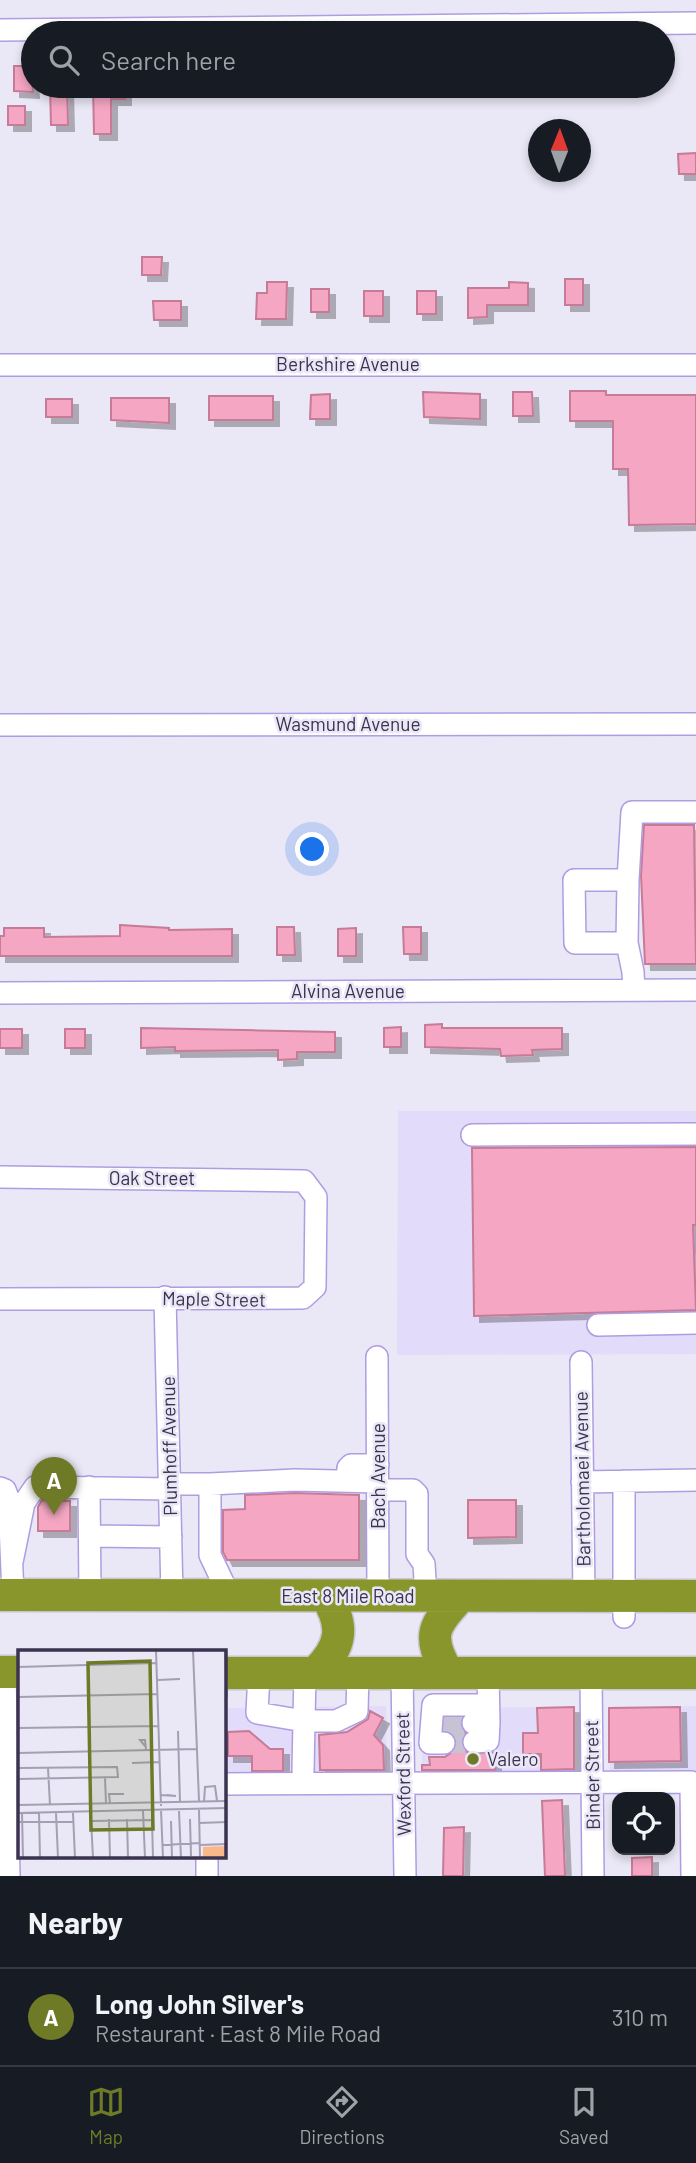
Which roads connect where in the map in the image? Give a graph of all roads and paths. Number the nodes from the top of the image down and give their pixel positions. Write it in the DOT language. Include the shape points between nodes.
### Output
graph roads {
  1 [pos="675,23"];
  2 [pos="696,23"];
  3 [pos="0,30"];
  4 [pos="21,30"];
  5 [pos="0,365"];
  6 [pos="696,365"];
  7 [pos="696,724"];
  8 [pos="0,725"];
  9 [pos="696,812"];
  10 [pos="628,880"];
  11 [pos="627,943"];
  12 [pos="634,990"];
  13 [pos="696,990"];
  14 [pos="0,993"];
  15 [pos="696,1134"];
  16 [pos="472,1135"];
  17 [pos="0,1177"];
  18 [pos="304,1181"];
  19 [pos="165,1297"];
  20 [pos="0,1299"];
  21 [pos="696,1323"];
  22 [pos="598,1325"];
  23 [pos="377,1357"];
  24 [pos="581,1362"];
  25 [pos="378,1479"];
  26 [pos="696,1480"];
  27 [pos="624,1481"];
  28 [pos="582,1482"];
  29 [pos="210,1484"];
  30 [pos="170,1486"];
  31 [pos="89,1487"];
  32 [pos="0,1488"];
  33 [pos="90,1536"];
  34 [pos="171,1537"];
  35 [pos="12,1562"];
  36 [pos="7,1595"];
  37 [pos="90,1595"];
  38 [pos="172,1595"];
  39 [pos="229,1595"];
  40 [pos="326,1596"];
  41 [pos="378,1596"];
  42 [pos="426,1596"];
  43 [pos="461,1596"];
  44 [pos="584,1596"];
  45 [pos="696,1596"];
  46 [pos="624,1606"];
  47 [pos="8,1672"];
  48 [pos="311,1672"];
  49 [pos="358,1672"];
  50 [pos="402,1672"];
  51 [pos="449,1672"];
  52 [pos="226,1673"];
  53 [pos="259,1673"];
  54 [pos="488,1673"];
  55 [pos="591,1673"];
  56 [pos="696,1673"];
  57 [pos="304,1721"];
  58 [pos="403,1724"];
  59 [pos="303,1770"];
  60 [pos="593,1782"];
  61 [pos="13,1784"];
  62 [pos="226,1784"];
  63 [pos="403,1784"];
  64 [pos="207,1858"];
  65 [pos="9,1876"];
  66 [pos="207,1876"];
  67 [pos="405,1876"];
  68 [pos="593,1876"];
  69 [pos="692,1876"];
  1 -- 2 [label="street"];
  3 -- 4 [label="street"];
  5 -- 6 [label="street, Berkshire Avenue"];
  7 -- 8 [label="street, Wasmund Avenue"];
  9 -- 10 [label="street" via="632,812"];
  10 -- 11 [label="street"];
  10 -- 11 [label="street" via="574,880 575,943"];
  11 -- 12 [label="street"];
  12 -- 13 [label="street, Alvina Avenue"];
  12 -- 14 [label="street, Alvina Avenue"];
  15 -- 16 [label="street"];
  17 -- 18 [label="street, Oak Street"];
  18 -- 19 [label="street, Maple Street" via="316,1198 315,1287 310,1293 303,1298 270,1300"];
  19 -- 20 [label="street, Maple Street"];
  19 -- 30 [label="street, Plumhoff Avenue"];
  21 -- 22 [label="street"];
  23 -- 25 [label="street, Bach Avenue"];
  24 -- 28 [label="street, Bartholomaei Avenue"];
  25 -- 29 [label="street"];
  25 -- 41 [label="street, Bach Avenue"];
  25 -- 42 [label="street" via="417,1493 417,1553 424,1563"];
  26 -- 27 [label="street"];
  27 -- 28 [label="street"];
  27 -- 46 [label="street"];
  28 -- 44 [label="street, Bartholomaei Avenue"];
  29 -- 30 [label="street"];
  29 -- 39 [label="street" via="210,1555"];
  30 -- 31 [label="street"];
  30 -- 34 [label="street, Plumhoff Avenue"];
  31 -- 33 [label="street"];
  31 -- 35 [label="street" via="42,1485 30,1491"];
  32 -- 35 [label="street" via="9,1500"];
  33 -- 34 [label="street"];
  33 -- 37 [label="street"];
  34 -- 38 [label="street, Plumhoff Avenue"];
  35 -- 36 [label="street"];
  36 -- 37 [label="highway, East 8 Mile Road"];
  37 -- 38 [label="highway, East 8 Mile Road"];
  38 -- 39 [label="highway, East 8 Mile Road"];
  39 -- 40 [label="highway, East 8 Mile Road"];
  40 -- 41 [label="highway, East 8 Mile Road"];
  40 -- 48 [label="highway" via="339,1620 339,1638 329,1660"];
  41 -- 42 [label="highway, East 8 Mile Road"];
  42 -- 43 [label="highway, East 8 Mile Road"];
  43 -- 44 [label="highway, East 8 Mile Road"];
  43 -- 51 [label="highway" via="435,1630 436,1649"];
  44 -- 46 [label="highway, East 8 Mile Road"];
  45 -- 46 [label="highway, East 8 Mile Road"];
  47 -- 61 [label="street"];
  48 -- 49 [label="highway"];
  48 -- 53 [label="highway"];
  48 -- 57 [label="street"];
  49 -- 50 [label="highway"];
  49 -- 57 [label="street" via="357,1711 336,1721"];
  50 -- 51 [label="highway"];
  50 -- 58 [label="street, Wexford Street"];
  51 -- 54 [label="highway"];
  52 -- 53 [label="highway"];
  53 -- 57 [label="street" via="257,1713"];
  54 -- 55 [label="highway"];
  54 -- 58 [label="street" via="481,1723 433,1706 439,1730"];
  55 -- 56 [label="highway"];
  55 -- 60 [label="street, Binder Street"];
  57 -- 59 [label="street"];
  58 -- 63 [label="street, Wexford Street"];
  60 -- 63 [label="street"];
  60 -- 68 [label="street, Binder Street"];
  60 -- 69 [label="street" via="691,1782"];
  61 -- 65 [label="street"];
  62 -- 63 [label="street"];
  63 -- 67 [label="street, Wexford Street"];
  64 -- 66 [label="street"];
}
